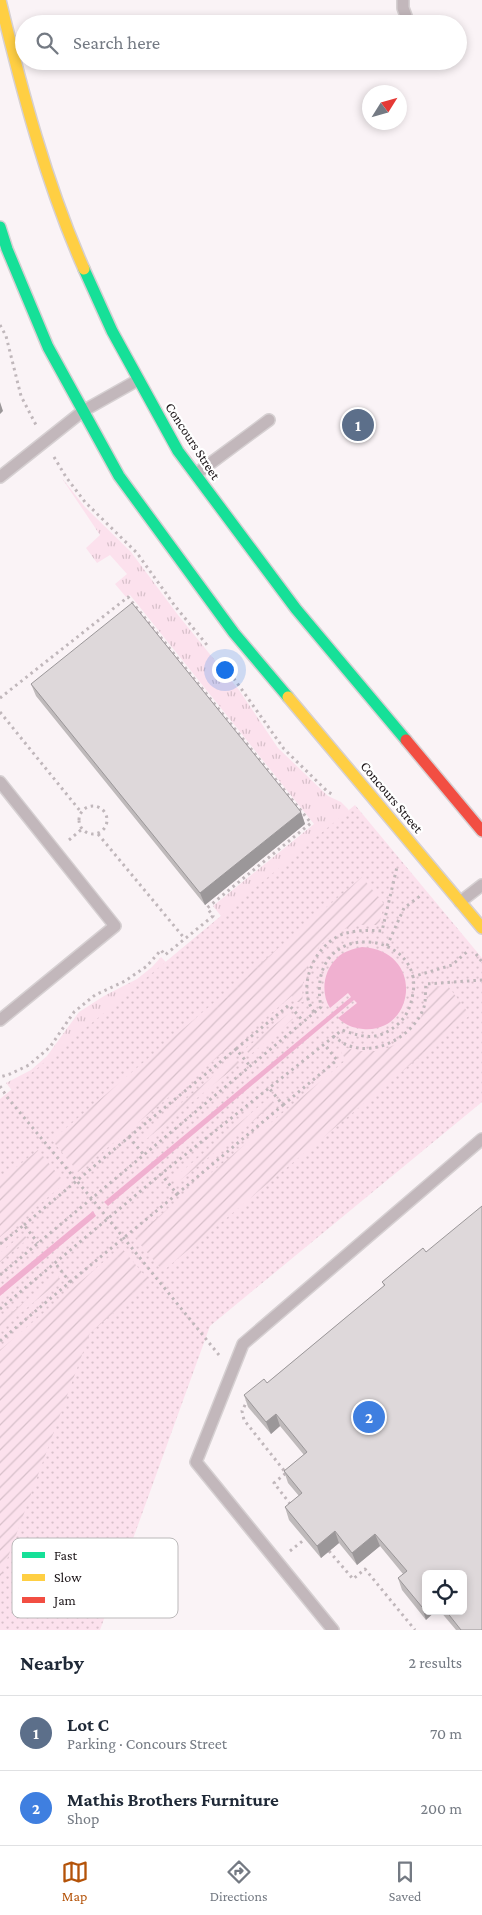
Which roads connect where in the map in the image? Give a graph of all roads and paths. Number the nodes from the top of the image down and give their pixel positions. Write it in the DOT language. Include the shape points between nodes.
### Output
graph roads {
  1 [pos="0,0"];
  2 [pos="403,0"];
  3 [pos="405,15"];
  4 [pos="15,63"];
  5 [pos="17,70"];
  6 [pos="0,227"];
  7 [pos="0,326"];
  8 [pos="138,380"];
  9 [pos="83,411"];
  10 [pos="269,420"];
  11 [pos="45,441"];
  12 [pos="196,474"];
  13 [pos="0,477"];
  14 [pos="212,651"];
  15 [pos="228,669"];
  16 [pos="0,698"];
  17 [pos="0,712"];
  18 [pos="0,782"];
  19 [pos="336,796"];
  20 [pos="81,812"];
  21 [pos="482,831"];
  22 [pos="98,834"];
  23 [pos="398,862"];
  24 [pos="482,885"];
  25 [pos="423,893"];
  26 [pos="460,902"];
  27 [pos="482,928"];
  28 [pos="185,940"];
  29 [pos="387,946"];
  30 [pos="471,949"];
  31 [pos="412,977"];
  32 [pos="482,980"];
  33 [pos="314,1012"];
  34 [pos="0,1020"];
  35 [pos="303,1021"];
  36 [pos="334,1036"];
  37 [pos="324,1044"];
  38 [pos="236,1049"];
  39 [pos="250,1066"];
  40 [pos="0,1077"];
  41 [pos="0,1086"];
  42 [pos="269,1088"];
  43 [pos="283,1105"];
  44 [pos="130,1137"];
  45 [pos="482,1139"];
  46 [pos="144,1155"];
  47 [pos="162,1174"];
  48 [pos="77,1180"];
  49 [pos="177,1194"];
  50 [pos="92,1199"];
  51 [pos="109,1219"];
  52 [pos="24,1224"];
  53 [pos="38,1243"];
  54 [pos="0,1244"];
  55 [pos="55,1263"];
  56 [pos="0,1275"];
  57 [pos="70,1282"];
  58 [pos="0,1309"];
  59 [pos="0,1341"];
  60 [pos="329,1551"];
  61 [pos="334,1630"];
  62 [pos="415,1630"];
  1 -- 4 [label="street, Concours Street"];
  2 -- 3 [label="lane"];
  5 -- 8 [label="street, Concours Street" via="67,231"];
  6 -- 9 [label="street, Concours Street" via="48,347"];
  7 -- 11 [label="path" via="6,336 21,396"];
  8 -- 9 [label="lane"];
  8 -- 12 [label="street, Concours Street" via="178,451"];
  9 -- 11 [label="lane"];
  9 -- 26 [label="street, Concours Street" via="119,476 234,633"];
  10 -- 12 [label="lane"];
  11 -- 13 [label="lane"];
  11 -- 14 [label="path" via="85,502 137,553"];
  12 -- 21 [label="street, Concours Street" via="296,609"];
  15 -- 19 [label="path" via="284,749"];
  16 -- 28 [label="path" via="128,597 311,824 207,908 213,916"];
  17 -- 20 [label="path"];
  18 -- 34 [label="lane" via="115,926"];
  20 -- 22 [label="path" via="79,821 82,829 89,834"];
  20 -- 22 [label="path" via="93,806 102,810 107,823"];
  22 -- 28 [label="path"];
  23 -- 33 [label="path" via="382,931 360,930 340,935 324,947 312,964 306,983 308,1004"];
  24 -- 26 [label="lane"];
  25 -- 29 [label="path" via="404,908"];
  26 -- 27 [label="street, Concours Street"];
  28 -- 40 [label="path" via="165,954 161,950 147,966 125,981 95,995 74,1012 50,1047 29,1065"];
  29 -- 31 [label="path" via="404,959"];
  29 -- 33 [label="path" via="363,941 348,944 335,952 319,978 321,1007"];
  30 -- 31 [label="path" via="452,965"];
  31 -- 36 [label="path" via="411,1005 404,1019 392,1030 360,1037 342,1030"];
  32 -- 36 [label="path" via="426,984 424,1006 415,1023 402,1036 386,1044 367,1048 348,1045"];
  33 -- 35 [label="path"];
  35 -- 38 [label="path" via="289,1005"];
  35 -- 39 [label="path"];
  36 -- 37 [label="path"];
  37 -- 42 [label="path"];
  37 -- 43 [label="path" via="337,1060"];
  38 -- 39 [label="path"];
  38 -- 44 [label="path"];
  39 -- 46 [label="path"];
  41 -- 48 [label="path"];
  42 -- 43 [label="path"];
  42 -- 47 [label="path"];
  43 -- 49 [label="path"];
  44 -- 46 [label="path"];
  44 -- 48 [label="path"];
  45 -- 61 [label="lane" via="243,1344 196,1462"];
  46 -- 50 [label="path"];
  47 -- 49 [label="path"];
  47 -- 51 [label="path"];
  48 -- 50 [label="path"];
  48 -- 52 [label="path"];
  49 -- 57 [label="path"];
  50 -- 51 [label="path"];
  50 -- 53 [label="path"];
  51 -- 55 [label="path"];
  52 -- 53 [label="path"];
  52 -- 54 [label="path"];
  53 -- 56 [label="path"];
  55 -- 57 [label="path"];
  55 -- 58 [label="path"];
  57 -- 59 [label="path"];
  60 -- 62 [label="path" via="353,1579 365,1569"];
}
